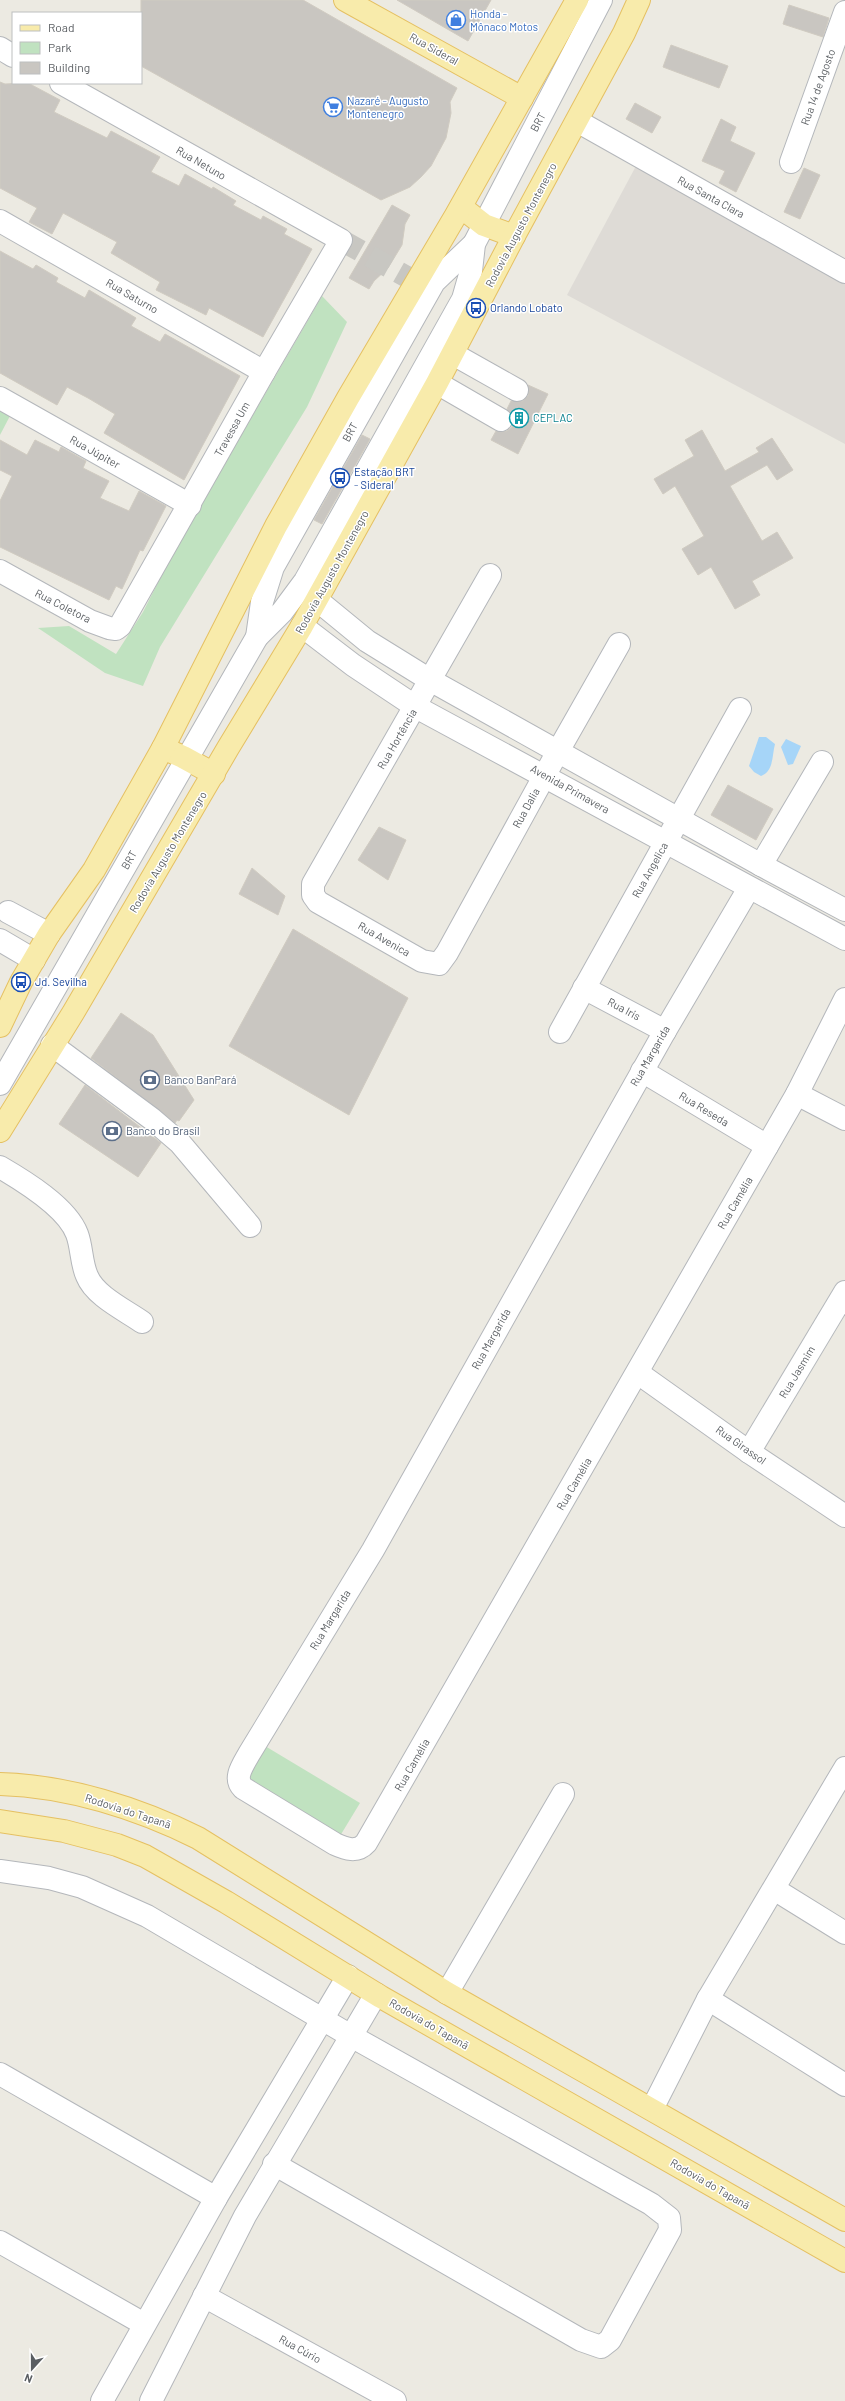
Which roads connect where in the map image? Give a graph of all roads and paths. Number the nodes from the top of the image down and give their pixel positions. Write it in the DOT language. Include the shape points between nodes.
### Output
graph roads {
  1 [pos="345,0"];
  2 [pos="577,0"];
  3 [pos="601,0"];
  4 [pos="639,0"];
  5 [pos="845,12"];
  6 [pos="0,48"];
  7 [pos="12,55"];
  8 [pos="63,84"];
  9 [pos="522,98"];
  10 [pos="577,121"];
  11 [pos="791,162"];
  12 [pos="461,207"];
  13 [pos="0,221"];
  14 [pos="479,235"];
  15 [pos="514,236"];
  16 [pos="341,240"];
  17 [pos="845,272"];
  18 [pos="453,354"];
  19 [pos="264,372"];
  20 [pos="437,383"];
  21 [pos="517,390"];
  22 [pos="0,398"];
  23 [pos="501,420"];
  24 [pos="190,505"];
  25 [pos="0,572"];
  26 [pos="490,575"];
  27 [pos="317,600"];
  28 [pos="125,619"];
  29 [pos="302,626"];
  30 [pos="257,637"];
  31 [pos="619,644"];
  32 [pos="430,680"];
  33 [pos="416,707"];
  34 [pos="740,709"];
  35 [pos="162,748"];
  36 [pos="557,752"];
  37 [pos="187,759"];
  38 [pos="822,762"];
  39 [pos="214,774"];
  40 [pos="545,775"];
  41 [pos="678,819"];
  42 [pos="666,842"];
  43 [pos="761,866"];
  44 [pos="749,888"];
  45 [pos="318,902"];
  46 [pos="845,910"];
  47 [pos="8,912"];
  48 [pos="49,934"];
  49 [pos="845,939"];
  50 [pos="0,940"];
  51 [pos="447,953"];
  52 [pos="34,960"];
  53 [pos="584,988"];
  54 [pos="845,999"];
  55 [pos="0,1026"];
  56 [pos="665,1031"];
  57 [pos="560,1032"];
  58 [pos="52,1045"];
  59 [pos="642,1071"];
  60 [pos="0,1084"];
  61 [pos="798,1094"];
  62 [pos="845,1119"];
  63 [pos="0,1131"];
  64 [pos="767,1146"];
  65 [pos="0,1167"];
  66 [pos="250,1226"];
  67 [pos="845,1292"];
  68 [pos="142,1322"];
  69 [pos="638,1373"];
  70 [pos="749,1452"];
  71 [pos="845,1516"];
  72 [pos="845,1768"];
  73 [pos="0,1784"];
  74 [pos="243,1788"];
  75 [pos="563,1794"];
  76 [pos="0,1821"];
  77 [pos="0,1871"];
  78 [pos="774,1890"];
  79 [pos="845,1933"];
  80 [pos="348,1976"];
  81 [pos="447,1993"];
  82 [pos="376,1994"];
  83 [pos="708,1998"];
  84 [pos="323,2020"];
  85 [pos="351,2036"];
  86 [pos="0,2074"];
  87 [pos="845,2084"];
  88 [pos="652,2109"];
  89 [pos="274,2164"];
  90 [pos="216,2198"];
  91 [pos="845,2220"];
  92 [pos="0,2242"];
  93 [pos="845,2261"];
  94 [pos="204,2296"];
  95 [pos="144,2324"];
  96 [pos="102,2401"];
  97 [pos="151,2401"];
  98 [pos="395,2401"];
  1 -- 9 [label="main road, Rua Sideral"];
  2 -- 9 [label="main road"];
  3 -- 14 [label="street, BRT"];
  4 -- 10 [label="main road, Rodovia Augusto Montenegro"];
  5 -- 11 [label="street, Rua 14 de Agosto"];
  6 -- 7 [label="street"];
  8 -- 16 [label="street, Rua Netuno"];
  9 -- 12 [label="main road"];
  10 -- 15 [label="main road, Rodovia Augusto Montenegro"];
  10 -- 17 [label="street, Rua Santa Clara"];
  12 -- 14 [label="main road"];
  12 -- 35 [label="main road" via="276,526"];
  13 -- 19 [label="street, Rua Saturno"];
  14 -- 15 [label="main road"];
  14 -- 30 [label="street, BRT" via="463,299 305,581 282,612"];
  14 -- 30 [label="street, BRT" via="434,282 273,567 262,602"];
  15 -- 18 [label="main road, Rodovia Augusto Montenegro"];
  16 -- 19 [label="street, Travessa Um"];
  18 -- 20 [label="main road, Rodovia Augusto Montenegro"];
  18 -- 21 [label="street"];
  19 -- 24 [label="street, Travessa Um"];
  20 -- 23 [label="street"];
  20 -- 27 [label="main road, Rodovia Augusto Montenegro"];
  22 -- 24 [label="street, Rua Júpiter"];
  24 -- 28 [label="street, Travessa Um"];
  25 -- 28 [label="street, Rua Coletora" via="42,596 109,628 116,629"];
  26 -- 32 [label="street, Rua Hortência"];
  27 -- 29 [label="main road, Rodovia Augusto Montenegro"];
  27 -- 32 [label="street" via="367,641"];
  29 -- 33 [label="street, Avenida Primavera" via="353,665"];
  29 -- 39 [label="main road, Rodovia Augusto Montenegro"];
  30 -- 37 [label="street, BRT"];
  31 -- 36 [label="street, Rua Dalia"];
  32 -- 33 [label="street, Rua Hortência"];
  32 -- 36 [label="street"];
  33 -- 40 [label="street, Avenida Primavera"];
  33 -- 45 [label="street, Rua Hortência" via="313,884 313,895"];
  34 -- 41 [label="street, Rua Angelica"];
  35 -- 37 [label="main road"];
  35 -- 48 [label="main road" via="94,870"];
  36 -- 40 [label="street, Rua Dalia"];
  36 -- 41 [label="street"];
  37 -- 39 [label="main road"];
  37 -- 60 [label="street, BRT"];
  38 -- 43 [label="street"];
  39 -- 58 [label="main road, Rodovia Augusto Montenegro"];
  40 -- 42 [label="street, Avenida Primavera"];
  40 -- 51 [label="street, Rua Dalia"];
  41 -- 42 [label="street, Rua Angelica"];
  41 -- 43 [label="street"];
  42 -- 44 [label="street, Avenida Primavera"];
  42 -- 53 [label="street, Rua Angelica"];
  43 -- 46 [label="street"];
  44 -- 49 [label="street, Avenida Primavera"];
  44 -- 56 [label="street, Rua Margarida"];
  45 -- 51 [label="street, Rua Avenica" via="422,961 439,964"];
  47 -- 48 [label="street"];
  48 -- 52 [label="main road"];
  50 -- 52 [label="street"];
  52 -- 55 [label="main road"];
  53 -- 56 [label="street, Rua Iris"];
  53 -- 57 [label="street, Rua Angelica"];
  54 -- 61 [label="street, Rua Camélia"];
  56 -- 59 [label="street, Rua Margarida"];
  58 -- 63 [label="main road, Rodovia Augusto Montenegro"];
  58 -- 66 [label="street" via="152,1119 180,1143"];
  59 -- 64 [label="street, Rua Reseda"];
  59 -- 74 [label="street, Rua Margarida" via="373,1550 249,1754 239,1777 239,1784"];
  61 -- 62 [label="street"];
  61 -- 64 [label="street, Rua Camélia"];
  64 -- 69 [label="street, Rua Camélia"];
  65 -- 68 [label="street" via="27,1183 61,1212 77,1232 87,1276 99,1291"];
  67 -- 70 [label="street, Rua Jasmim"];
  69 -- 70 [label="street, Rua Girassol"];
  69 -- 74 [label="street, Rua Camélia" via="362,1847 348,1849 335,1844"];
  70 -- 71 [label="street, Rua Girassol"];
  72 -- 78 [label="street"];
  73 -- 81 [label="main road, Rodovia do Tapanã" via="64,1792 170,1824 227,1855"];
  75 -- 81 [label="street"];
  76 -- 80 [label="main road, Rodovia do Tapanã" via="64,1831 117,1845 145,1856"];
  77 -- 84 [label="street" via="49,1878 82,1887 120,1903 188,1938 226,1964"];
  78 -- 79 [label="street"];
  78 -- 83 [label="street"];
  80 -- 82 [label="main road, Rodovia do Tapanã"];
  80 -- 84 [label="street"];
  81 -- 88 [label="main road, Rodovia do Tapanã"];
  82 -- 85 [label="street"];
  82 -- 93 [label="main road, Rodovia do Tapanã"];
  83 -- 87 [label="street"];
  83 -- 88 [label="street"];
  84 -- 85 [label="street"];
  84 -- 90 [label="street"];
  85 -- 89 [label="street"];
  85 -- 89 [label="street" via="651,2204 669,2218 671,2224 667,2238 610,2340 601,2347 581,2340"];
  86 -- 90 [label="street"];
  88 -- 91 [label="main road, Rodovia do Tapanã"];
  89 -- 94 [label="street"];
  90 -- 95 [label="street"];
  92 -- 95 [label="street"];
  94 -- 97 [label="street"];
  94 -- 98 [label="street, Rua Cúrio"];
  95 -- 96 [label="street"];
}
